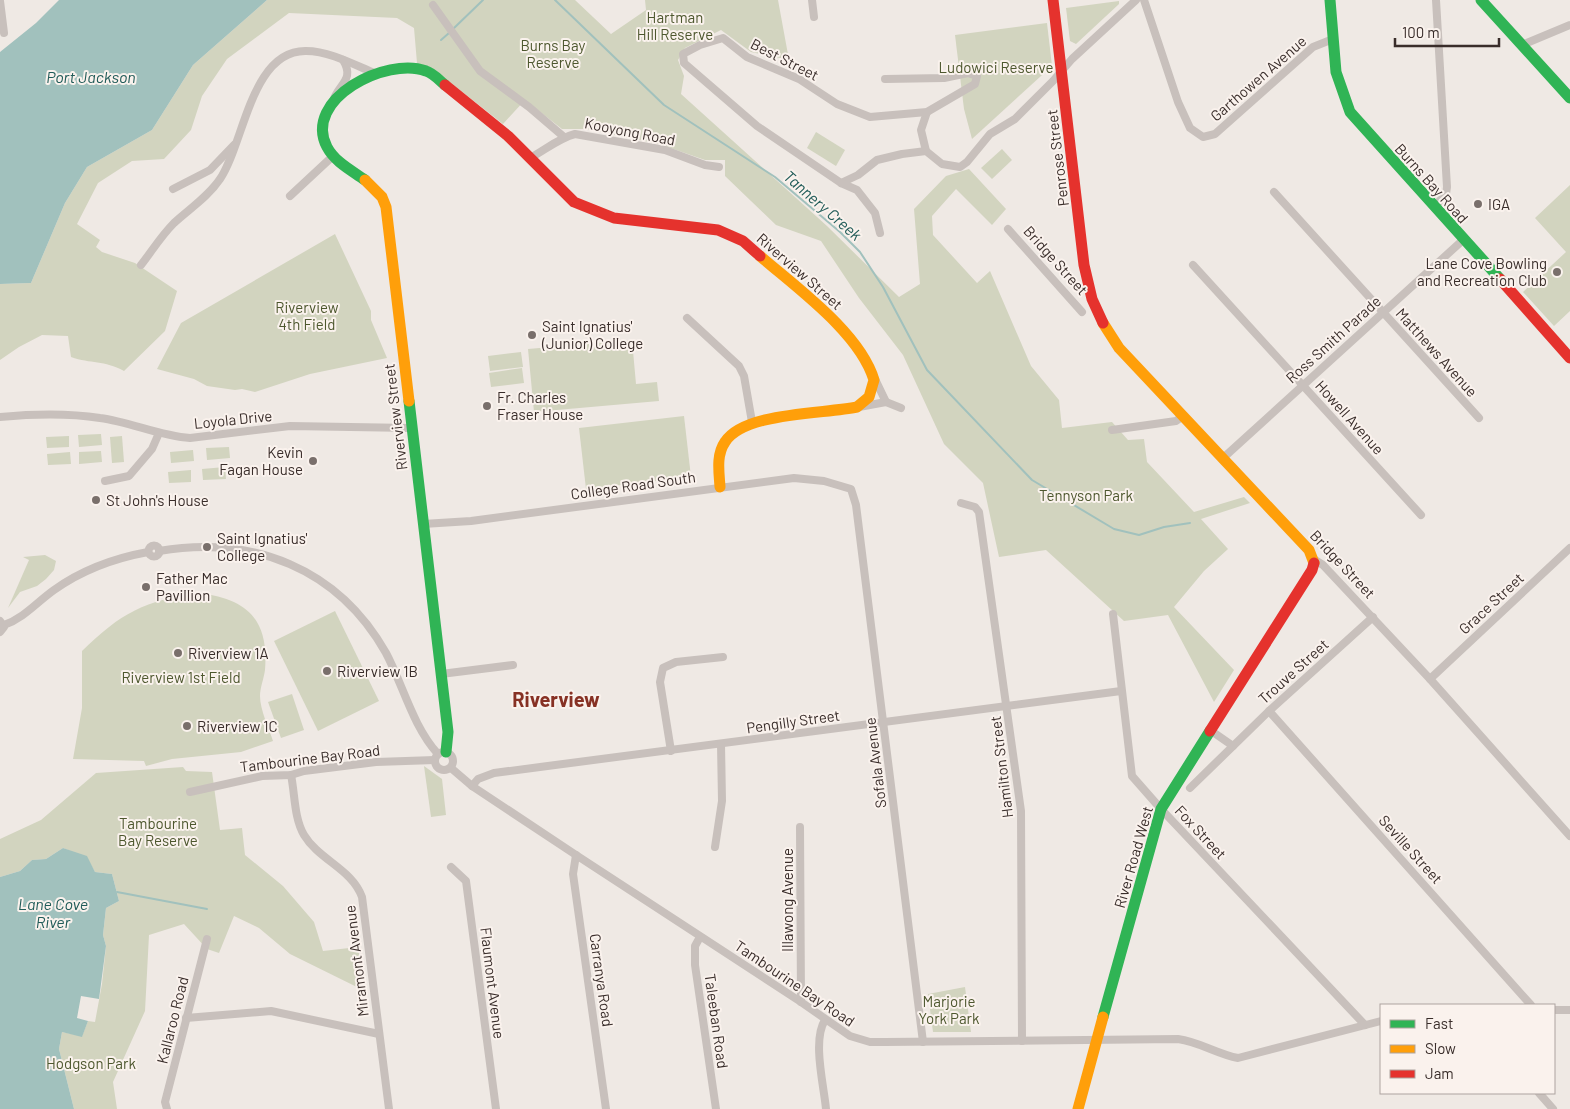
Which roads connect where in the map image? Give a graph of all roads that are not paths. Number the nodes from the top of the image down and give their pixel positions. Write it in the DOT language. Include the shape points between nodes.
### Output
graph roads {
  1 [pos="812,0"];
  2 [pos="1053,0"];
  3 [pos="1136,0"];
  4 [pos="1144,0"];
  5 [pos="1330,0"];
  6 [pos="1436,0"];
  7 [pos="1481,0"];
  8 [pos="0,1"];
  9 [pos="432,5"];
  10 [pos="814,17"];
  11 [pos="1570,25"];
  12 [pos="4,33"];
  13 [pos="1333,39"];
  14 [pos="1522,45"];
  15 [pos="343,60"];
  16 [pos="1061,70"];
  17 [pos="374,73"];
  18 [pos="885,80"];
  19 [pos="1570,98"];
  20 [pos="331,106"];
  21 [pos="927,112"];
  22 [pos="564,137"];
  23 [pos="237,141"];
  24 [pos="926,151"];
  25 [pos="333,156"];
  26 [pos="530,158"];
  27 [pos="719,167"];
  28 [pos="841,184"];
  29 [pos="172,189"];
  30 [pos="1274,192"];
  31 [pos="290,196"];
  32 [pos="1434,207"];
  33 [pos="1008,229"];
  34 [pos="880,233"];
  35 [pos="1463,240"];
  36 [pos="142,265"];
  37 [pos="1194,265"];
  38 [pos="1082,312"];
  39 [pos="1095,312"];
  40 [pos="1383,312"];
  41 [pos="687,318"];
  42 [pos="1570,358"];
  43 [pos="872,372"];
  44 [pos="1303,385"];
  45 [pos="886,402"];
  46 [pos="858,407"];
  47 [pos="901,408"];
  48 [pos="1183,416"];
  49 [pos="0,417"];
  50 [pos="1479,418"];
  51 [pos="752,422"];
  52 [pos="411,428"];
  53 [pos="1112,430"];
  54 [pos="158,433"];
  55 [pos="1222,459"];
  56 [pos="105,481"];
  57 [pos="846,485"];
  58 [pos="720,487"];
  59 [pos="961,502"];
  60 [pos="1421,515"];
  61 [pos="423,524"];
  62 [pos="1570,548"];
  63 [pos="1315,560"];
  64 [pos="1113,614"];
  65 [pos="1372,618"];
  66 [pos="1,626"];
  67 [pos="723,657"];
  68 [pos="513,666"];
  69 [pos="441,674"];
  70 [pos="1430,679"];
  71 [pos="1120,691"];
  72 [pos="1008,705"];
  73 [pos="1269,711"];
  74 [pos="884,722"];
  75 [pos="1210,730"];
  76 [pos="720,744"];
  77 [pos="1233,746"];
  78 [pos="671,751"];
  79 [pos="439,755"];
  80 [pos="450,768"];
  81 [pos="291,775"];
  82 [pos="472,786"];
  83 [pos="1190,788"];
  84 [pos="190,792"];
  85 [pos="1160,809"];
  86 [pos="800,827"];
  87 [pos="1570,836"];
  88 [pos="715,847"];
  89 [pos="576,855"];
  90 [pos="451,867"];
  91 [pos="700,937"];
  92 [pos="207,939"];
  93 [pos="801,1002"];
  94 [pos="1529,1004"];
  95 [pos="1555,1010"];
  96 [pos="1570,1010"];
  97 [pos="186,1018"];
  98 [pos="826,1020"];
  99 [pos="1380,1021"];
  100 [pos="1365,1025"];
  101 [pos="379,1034"];
  102 [pos="1022,1041"];
  103 [pos="1098,1041"];
  104 [pos="923,1042"];
  105 [pos="1540,1094"];
  106 [pos="167,1109"];
  107 [pos="390,1109"];
  108 [pos="496,1109"];
  109 [pos="602,1109"];
  110 [pos="606,1109"];
  111 [pos="716,1109"];
  112 [pos="826,1109"];
  113 [pos="1078,1109"];
  114 [pos="1553,1109"];
  1 -- 10 [label="street"];
  2 -- 16 [label="street, Penrose Street"];
  3 -- 16 [label="street"];
  4 -- 13 [label="street, Garthowen Avenue" via="1178,102 1190,128 1203,137 1215,134 1313,46"];
  5 -- 13 [label="street, Burns Bay Road"];
  6 -- 32 [label="street" via="1447,186 1446,194"];
  7 -- 14 [label="street"];
  8 -- 12 [label="street"];
  9 -- 22 [label="street, Kooyong Road" via="480,71"];
  11 -- 14 [label="street"];
  13 -- 32 [label="street, Burns Bay Road" via="1339,87 1350,112"];
  14 -- 19 [label="street"];
  15 -- 17 [label="street"];
  15 -- 20 [label="street, Riverview Street" via="348,75 336,91"];
  15 -- 23 [label="street" via="306,51 294,52 276,62 255,92"];
  16 -- 24 [label="street" via="1015,119 990,134 966,162 954,167 942,164"];
  16 -- 39 [label="street, Penrose Street" via="1084,265"];
  17 -- 20 [label="street, Riverview Street" via="352,86"];
  17 -- 26 [label="street, Riverview Street" via="412,68 428,71"];
  18 -- 21 [label="street, Best Street" via="944,78 968,73 977,76 975,84"];
  20 -- 25 [label="street, Riverview Street" via="323,133"];
  21 -- 24 [label="street" via="921,130"];
  21 -- 28 [label="street, Best Street" via="870,117 837,104 799,79 747,56 723,38 683,54 684,63 738,111"];
  22 -- 26 [label="street, Kooyong Road"];
  22 -- 27 [label="street, Kooyong Road" via="587,135 656,148"];
  23 -- 29 [label="street" via="210,170"];
  23 -- 36 [label="street" via="220,178 200,202 159,239"];
  24 -- 28 [label="street" via="877,160"];
  25 -- 31 [label="street"];
  25 -- 52 [label="street, Riverview Street" via="371,184 384,200"];
  26 -- 43 [label="street, Riverview Street" via="574,202 602,215 718,230 743,241 853,339"];
  28 -- 34 [label="street" via="857,190 875,213"];
  30 -- 40 [label="street, Matthews Avenue"];
  32 -- 35 [label="street, Burns Bay Road"];
  33 -- 38 [label="street, Bridge Street"];
  35 -- 40 [label="street, Ross Smith Parade"];
  35 -- 42 [label="street, Burns Bay Road"];
  37 -- 44 [label="street, Howell Avenue"];
  39 -- 48 [label="street, Bridge Street" via="1119,348"];
  40 -- 44 [label="street, Ross Smith Parade"];
  40 -- 50 [label="street, Matthews Avenue"];
  41 -- 51 [label="street" via="739,366 744,376"];
  43 -- 45 [label="street, Riverview Street"];
  43 -- 46 [label="street" via="872,392"];
  44 -- 55 [label="street, Ross Smith Parade"];
  44 -- 60 [label="street, Howell Avenue"];
  45 -- 46 [label="street"];
  45 -- 47 [label="street"];
  46 -- 51 [label="street"];
  48 -- 53 [label="street" via="1176,421"];
  48 -- 55 [label="street, Bridge Street"];
  49 -- 54 [label="street, Loyola Drive" via="100,418"];
  51 -- 58 [label="street" via="733,432 721,449 717,464"];
  52 -- 54 [label="street, Loyola Drive" via="290,426 190,438"];
  52 -- 61 [label="street, Riverview Street"];
  54 -- 56 [label="street" via="152,449 129,476"];
  55 -- 63 [label="street, Bridge Street"];
  57 -- 58 [label="street, College Road South" via="794,478"];
  57 -- 74 [label="street, Sofala Avenue" via="854,496"];
  58 -- 61 [label="street, College Road South" via="471,521"];
  59 -- 72 [label="street, Hamilton Street" via="979,512"];
  61 -- 69 [label="street, Riverview Street"];
  62 -- 70 [label="street, Grace Street"];
  63 -- 65 [label="street, Bridge Street"];
  63 -- 75 [label="street, River Road West" via="1312,570"];
  64 -- 71 [label="street, Fox Street"];
  65 -- 70 [label="street, Bridge Street"];
  65 -- 73 [label="street, Trouve Street"];
  66 -- 79 [label="street" via="18,619 85,572 148,552 152,546 159,550 204,546 246,550 284,561 322,582 373,631"];
  67 -- 78 [label="street" via="676,662 663,668 660,682"];
  68 -- 69 [label="street"];
  69 -- 79 [label="street, Riverview Street" via="448,740"];
  70 -- 87 [label="street, Bridge Street"];
  71 -- 72 [label="street, Pengilly Street"];
  71 -- 85 [label="street, Fox Street" via="1132,776"];
  72 -- 74 [label="street, Pengilly Street"];
  72 -- 102 [label="street, Hamilton Street" via="1021,812"];
  73 -- 77 [label="street, Trouve Street"];
  73 -- 94 [label="street, Seville Street"];
  74 -- 76 [label="street, Pengilly Street"];
  74 -- 104 [label="street, Sofala Avenue"];
  75 -- 77 [label="street"];
  75 -- 85 [label="street, River Road West"];
  76 -- 78 [label="street, Pengilly Street"];
  76 -- 88 [label="street" via="722,800"];
  77 -- 83 [label="street, Trouve Street"];
  78 -- 82 [label="street, Pengilly Street" via="494,773 478,779"];
  79 -- 80 [label="street, Tambourine Bay Road" via="440,770"];
  79 -- 80 [label="street" via="451,755"];
  79 -- 81 [label="street, Tambourine Bay Road"];
  80 -- 82 [label="street, Tambourine Bay Road"];
  81 -- 84 [label="street, Tambourine Bay Road" via="253,778"];
  81 -- 101 [label="street, Miramont Avenue" via="297,814 305,837 356,884 362,898"];
  82 -- 89 [label="street, Tambourine Bay Road"];
  85 -- 100 [label="street, Fox Street"];
  85 -- 103 [label="street, River Road West"];
  86 -- 93 [label="street, Illawong Avenue"];
  89 -- 91 [label="street, Tambourine Bay Road"];
  89 -- 110 [label="street, Carranya Road" via="574,874"];
  90 -- 108 [label="street, Flaumont Avenue" via="466,881"];
  91 -- 93 [label="street, Tambourine Bay Road"];
  91 -- 111 [label="street, Taleeban Road" via="695,946 695,965"];
  92 -- 97 [label="street, Kallaroo Road"];
  93 -- 98 [label="street, Tambourine Bay Road"];
  95 -- 96 [label="street"];
  97 -- 101 [label="street" via="271,1011"];
  97 -- 106 [label="street, Kallaroo Road" via="165,1102"];
  98 -- 104 [label="street, Tambourine Bay Road" via="860,1040"];
  98 -- 112 [label="street" via="822,1025 819,1050"];
  99 -- 100 [label="street, Tambourine Bay Road"];
  100 -- 103 [label="street, Tambourine Bay Road" via="1238,1058 1187,1040"];
  101 -- 107 [label="street, Miramont Avenue"];
  102 -- 103 [label="street, Tambourine Bay Road"];
  102 -- 104 [label="street, Tambourine Bay Road"];
  103 -- 113 [label="street, River Road West"];
  105 -- 114 [label="street"];
  109 -- 110 [label="street"];
}
